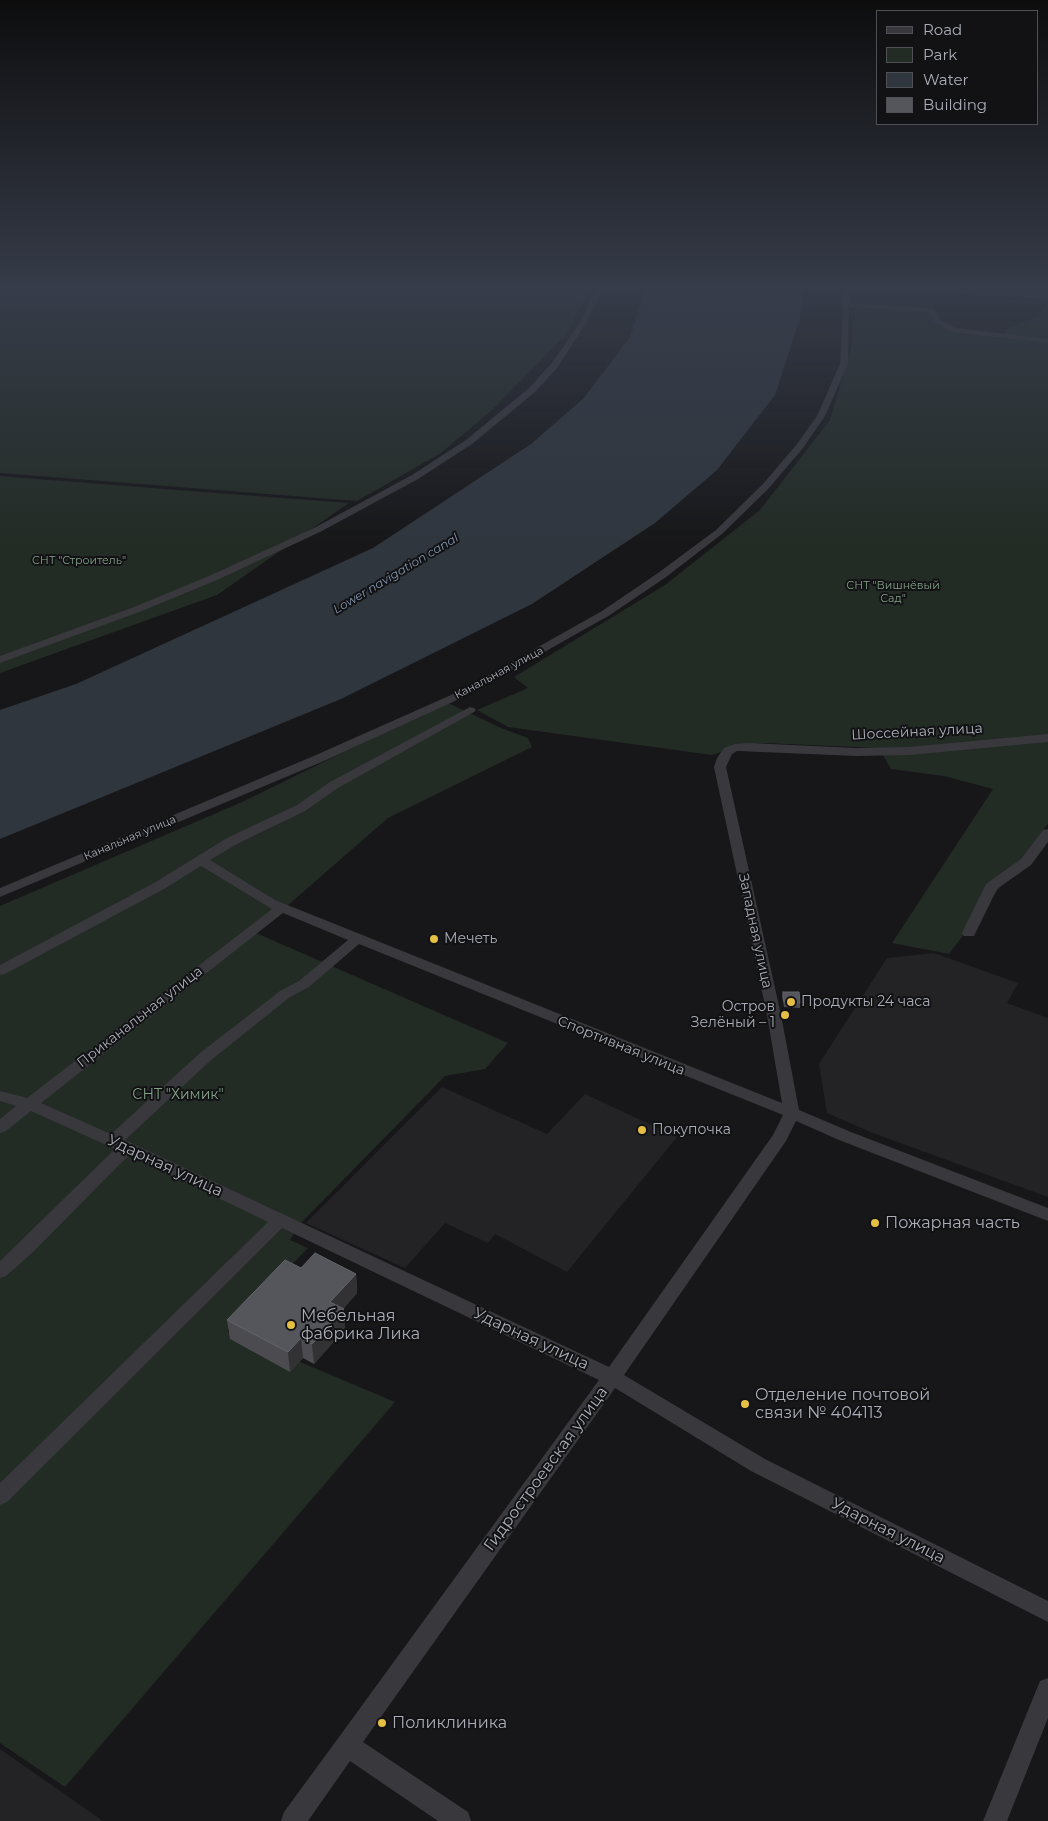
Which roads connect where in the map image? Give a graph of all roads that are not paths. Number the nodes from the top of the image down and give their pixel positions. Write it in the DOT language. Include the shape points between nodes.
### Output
graph roads {
  1 [pos="545,376"];
  2 [pos="839,376"];
  3 [pos="0,660"];
  4 [pos="470,710"];
  5 [pos="1048,738"];
  6 [pos="728,751"];
  7 [pos="1048,833"];
  8 [pos="202,861"];
  9 [pos="0,893"];
  10 [pos="281,908"];
  11 [pos="969,933"];
  12 [pos="357,939"];
  13 [pos="0,971"];
  14 [pos="0,1096"];
  15 [pos="29,1104"];
  16 [pos="792,1113"];
  17 [pos="0,1126"];
  18 [pos="120,1144"];
  19 [pos="1048,1216"];
  20 [pos="280,1220"];
  21 [pos="0,1271"];
  22 [pos="612,1377"];
  23 [pos="0,1496"];
  24 [pos="1048,1612"];
  25 [pos="1048,1689"];
  26 [pos="347,1745"];
  27 [pos="293,1821"];
  28 [pos="459,1821"];
  29 [pos="995,1821"];
  1 -- 3 [label="street" via="511,409 469,442 415,477 317,530 221,575"];
  2 -- 9 [label="street, Канальная улица" via="821,416 766,486 719,532 606,613 464,693 320,758"];
  4 -- 8 [label="street" via="301,808 232,841"];
  5 -- 6 [label="street, Шоссейная улица" via="909,751 857,752 759,746"];
  6 -- 16 [label="street, Западная улица" via="720,767"];
  7 -- 11 [label="street" via="1026,862 991,887"];
  8 -- 10 [label="street, Спортивная улица"];
  8 -- 13 [label="street"];
  10 -- 12 [label="street, Спортивная улица"];
  10 -- 15 [label="street, Приканальная улица"];
  12 -- 16 [label="street, Спортивная улица"];
  12 -- 18 [label="street" via="304,984 285,994 205,1057"];
  14 -- 15 [label="street, Ударная улица"];
  15 -- 17 [label="street, Приканальная улица"];
  15 -- 18 [label="street, Ударная улица"];
  16 -- 19 [label="street, Спортивная улица"];
  16 -- 22 [label="street, Гидростроевская улица" via="780,1137"];
  18 -- 20 [label="street, Ударная улица"];
  18 -- 21 [label="street" via="26,1248"];
  20 -- 22 [label="street, Ударная улица"];
  20 -- 23 [label="street"];
  22 -- 24 [label="street, Ударная улица" via="758,1464"];
  22 -- 26 [label="street, Гидростроевская улица"];
  25 -- 29 [label="street"];
  26 -- 27 [label="street, Гидростроевская улица"];
  26 -- 28 [label="street"];
}
